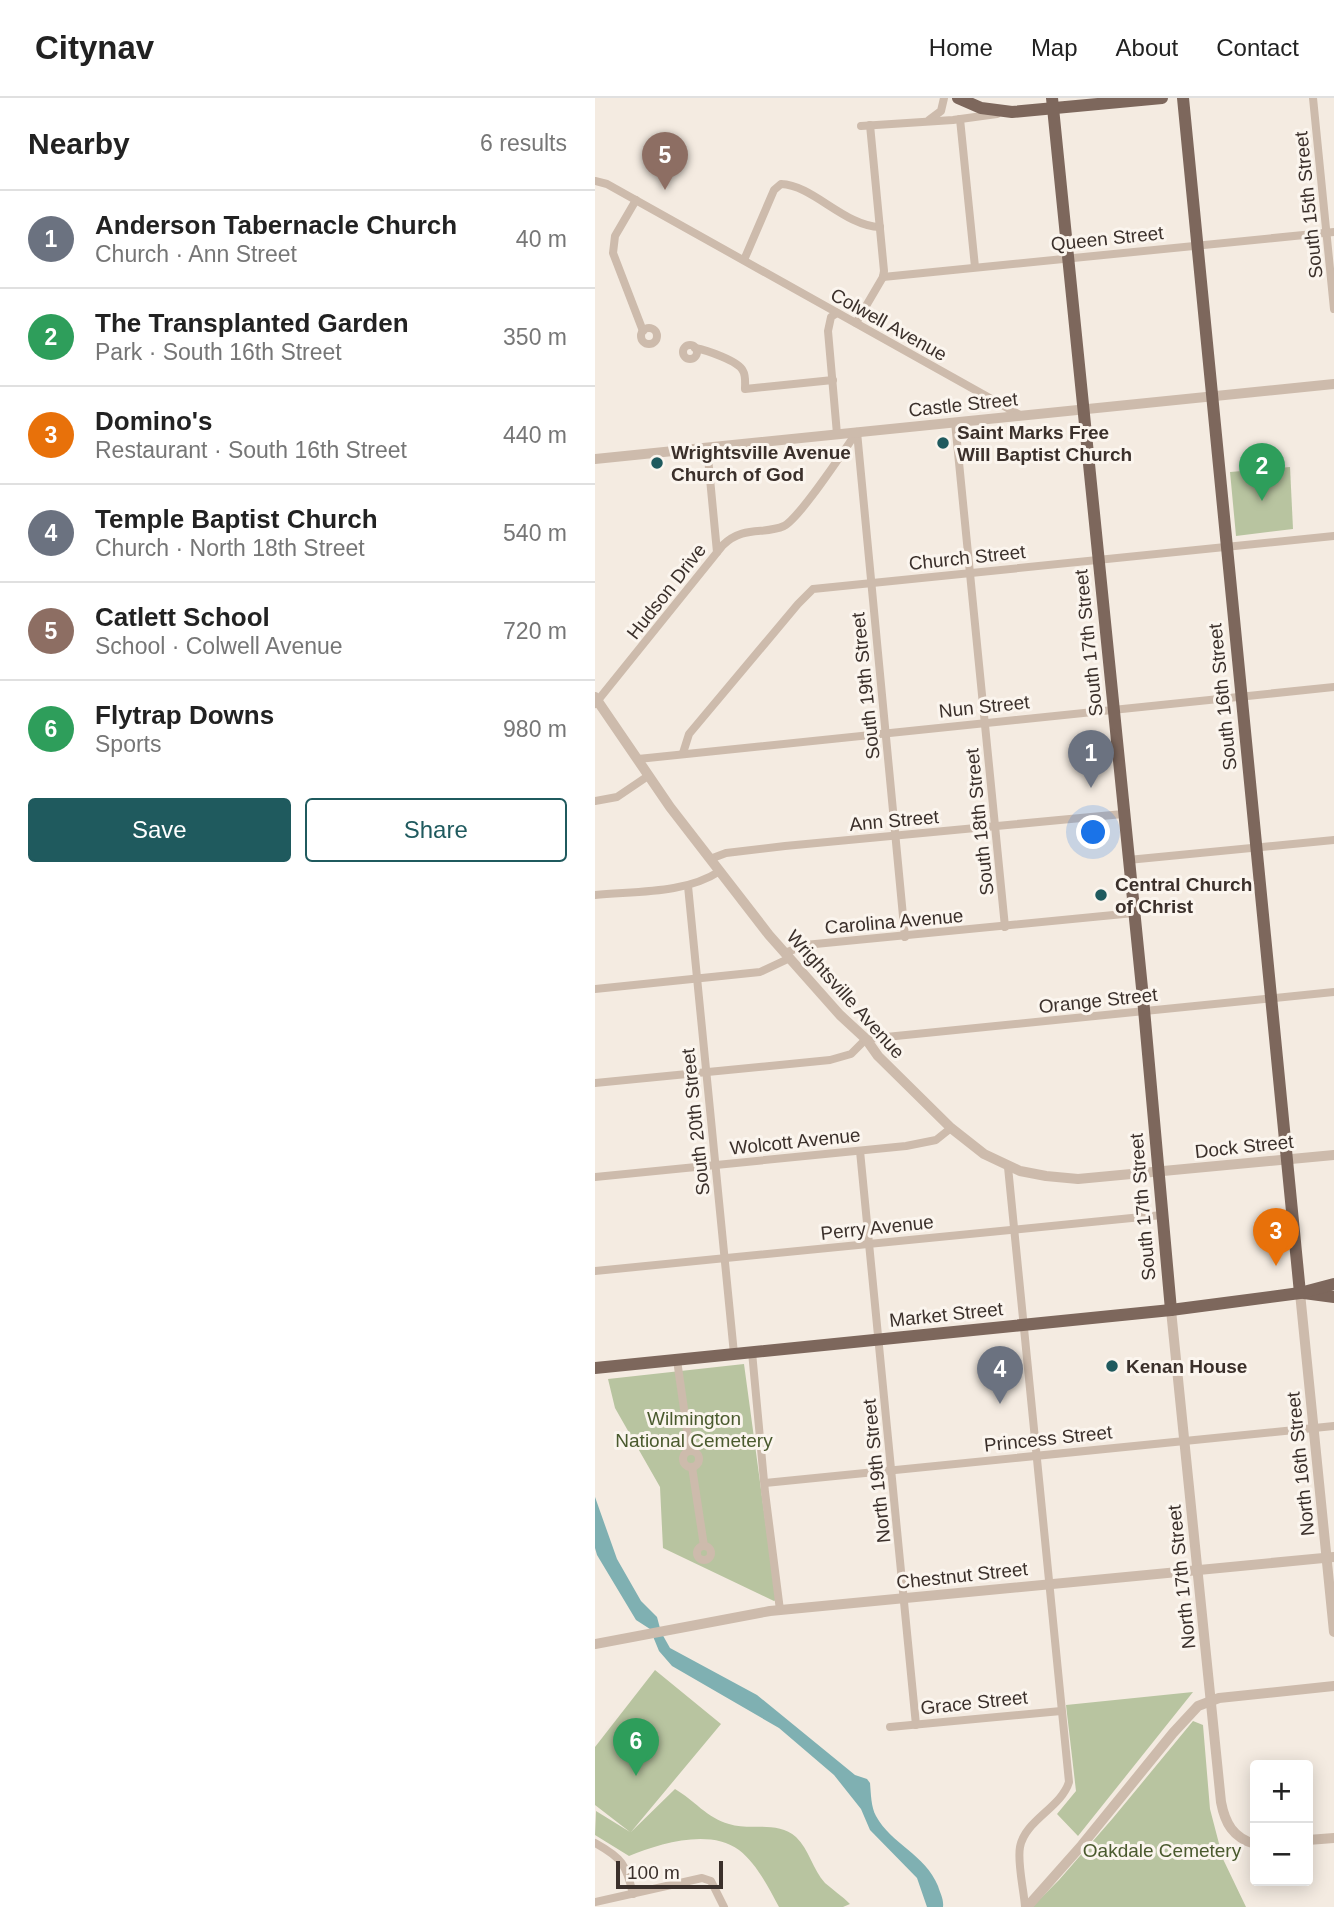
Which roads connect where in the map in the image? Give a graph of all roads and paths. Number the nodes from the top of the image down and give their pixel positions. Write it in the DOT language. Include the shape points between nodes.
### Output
graph roads {
  1 [pos="944,98"];
  2 [pos="1162,98"];
  3 [pos="1183,98"];
  4 [pos="1313,98"];
  5 [pos="963,100"];
  6 [pos="1053,103"];
  7 [pos="1012,112"];
  8 [pos="960,119"];
  9 [pos="926,122"];
  10 [pos="595,181"];
  11 [pos="636,200"];
  12 [pos="880,227"];
  13 [pos="1330,232"];
  14 [pos="1197,245"];
  15 [pos="1069,258"];
  16 [pos="744,260"];
  17 [pos="975,267"];
  18 [pos="883,277"];
  19 [pos="1334,309"];
  20 [pos="837,313"];
  21 [pos="856,323"];
  22 [pos="643,331"];
  23 [pos="695,348"];
  24 [pos="833,380"];
  25 [pos="1334,384"];
  26 [pos="1212,397"];
  27 [pos="1084,409"];
  28 [pos="1020,415"];
  29 [pos="955,422"];
  30 [pos="857,432"];
  31 [pos="838,434"];
  32 [pos="707,447"];
  33 [pos="595,458"];
  34 [pos="1334,536"];
  35 [pos="1227,547"];
  36 [pos="717,552"];
  37 [pos="1098,559"];
  38 [pos="970,573"];
  39 [pos="871,582"];
  40 [pos="1334,687"];
  41 [pos="1242,697"];
  42 [pos="596,701"];
  43 [pos="1114,710"];
  44 [pos="985,722"];
  45 [pos="885,732"];
  46 [pos="683,753"];
  47 [pos="638,759"];
  48 [pos="648,776"];
  49 [pos="595,801"];
  50 [pos="1123,814"];
  51 [pos="995,826"];
  52 [pos="895,835"];
  53 [pos="1334,840"];
  54 [pos="1256,847"];
  55 [pos="710,859"];
  56 [pos="1128,860"];
  57 [pos="720,871"];
  58 [pos="688,886"];
  59 [pos="595,895"];
  60 [pos="1134,914"];
  61 [pos="1005,927"];
  62 [pos="905,937"];
  63 [pos="787,956"];
  64 [pos="697,979"];
  65 [pos="595,989"];
  66 [pos="1334,992"];
  67 [pos="1272,998"];
  68 [pos="1144,1011"];
  69 [pos="866,1039"];
  70 [pos="706,1072"];
  71 [pos="595,1083"];
  72 [pos="951,1128"];
  73 [pos="860,1151"];
  74 [pos="1334,1155"];
  75 [pos="1287,1159"];
  76 [pos="715,1165"];
  77 [pos="1008,1167"];
  78 [pos="1158,1173"];
  79 [pos="595,1177"];
  80 [pos="1162,1215"];
  81 [pos="1014,1230"];
  82 [pos="869,1244"];
  83 [pos="724,1258"];
  84 [pos="595,1271"];
  85 [pos="1334,1284"];
  86 [pos="1300,1293"];
  87 [pos="1334,1297"];
  88 [pos="1171,1310"];
  89 [pos="1023,1326"];
  90 [pos="878,1340"];
  91 [pos="753,1352"];
  92 [pos="734,1354"];
  93 [pos="677,1360"];
  94 [pos="595,1368"];
  95 [pos="1334,1426"];
  96 [pos="1314,1428"];
  97 [pos="1184,1440"];
  98 [pos="1036,1456"];
  99 [pos="891,1470"];
  100 [pos="765,1483"];
  101 [pos="703,1546"];
  102 [pos="1331,1557"];
  103 [pos="1197,1570"];
  104 [pos="1049,1584"];
  105 [pos="904,1598"];
  106 [pos="780,1611"];
  107 [pos="1334,1632"];
  108 [pos="595,1644"];
  109 [pos="1334,1686"];
  110 [pos="1210,1700"];
  111 [pos="1061,1711"];
  112 [pos="916,1725"];
  113 [pos="890,1727"];
  114 [pos="1334,1838"];
  115 [pos="1313,1840"];
  116 [pos="1250,1842"];
  117 [pos="595,1843"];
  118 [pos="633,1894"];
  119 [pos="595,1902"];
  120 [pos="724,1907"];
  121 [pos="1026,1907"];
  1 -- 9 [label="street" via="941,111"];
  2 -- 6 [label="main road"];
  3 -- 14 [label="main road, South 16th Street"];
  4 -- 13 [label="street, South 15th Street"];
  5 -- 7 [label="main road"];
  6 -- 7 [label="main road"];
  6 -- 15 [label="main road, South 17th Street"];
  7 -- 8 [label="street"];
  8 -- 9 [label="street"];
  8 -- 17 [label="street"];
  9 -- 12 [label="street" via="865,126"];
  10 -- 11 [label="street, Colwell Avenue"];
  11 -- 16 [label="street, Colwell Avenue"];
  11 -- 22 [label="street" via="615,236 613,253"];
  12 -- 16 [label="street" via="864,225 784,184 775,188"];
  12 -- 18 [label="street"];
  13 -- 14 [label="street, Queen Street"];
  13 -- 19 [label="street, South 15th Street"];
  14 -- 15 [label="street, Queen Street"];
  14 -- 26 [label="main road, South 16th Street"];
  15 -- 17 [label="street, Queen Street"];
  15 -- 27 [label="main road, South 17th Street"];
  16 -- 20 [label="street, Colwell Avenue"];
  17 -- 18 [label="street, Queen Street"];
  18 -- 21 [label="street"];
  20 -- 21 [label="street, Colwell Avenue"];
  20 -- 24 [label="street" via="831,317 828,331"];
  21 -- 28 [label="street, Colwell Avenue"];
  23 -- 24 [label="street" via="739,366 745,389"];
  24 -- 31 [label="street"];
  25 -- 26 [label="street, Castle Street"];
  26 -- 27 [label="street, Castle Street"];
  26 -- 35 [label="main road, South 16th Street"];
  27 -- 28 [label="street, Castle Street"];
  27 -- 37 [label="main road, South 17th Street"];
  28 -- 29 [label="street, Castle Street"];
  29 -- 30 [label="street, Castle Street"];
  29 -- 38 [label="street, South 18th Street"];
  30 -- 31 [label="street, Castle Street"];
  30 -- 36 [label="street, Hudson Drive" via="787,524 743,533"];
  30 -- 39 [label="street, South 19th Street"];
  31 -- 32 [label="street, Castle Street"];
  32 -- 33 [label="street, Castle Street"];
  32 -- 36 [label="street"];
  34 -- 35 [label="street, Church Street"];
  35 -- 37 [label="street, Church Street"];
  35 -- 41 [label="main road, South 16th Street"];
  36 -- 42 [label="street, Hudson Drive"];
  37 -- 38 [label="street, Church Street"];
  37 -- 43 [label="main road, South 17th Street"];
  38 -- 39 [label="street, Church Street"];
  38 -- 44 [label="street, South 18th Street"];
  39 -- 45 [label="street, South 19th Street"];
  39 -- 46 [label="street, Church Street" via="808,592 689,734"];
  40 -- 41 [label="street, Nun Street"];
  41 -- 43 [label="street, Nun Street"];
  41 -- 54 [label="main road, South 16th Street"];
  42 -- 47 [label="street, Wrightsville Avenue"];
  43 -- 44 [label="street, Nun Street"];
  43 -- 50 [label="main road, South 17th Street"];
  44 -- 45 [label="street, Nun Street"];
  44 -- 51 [label="street, South 18th Street"];
  45 -- 46 [label="street, Nun Street"];
  45 -- 52 [label="street, South 19th Street"];
  46 -- 47 [label="street, Nun Street"];
  47 -- 48 [label="street, Wrightsville Avenue"];
  48 -- 49 [label="street" via="617,797"];
  48 -- 55 [label="street, Wrightsville Avenue"];
  50 -- 51 [label="street, Ann Street"];
  50 -- 56 [label="main road, South 17th Street"];
  51 -- 52 [label="street, Ann Street"];
  51 -- 61 [label="street, South 18th Street"];
  52 -- 55 [label="street, Ann Street" via="726,853"];
  52 -- 62 [label="street, South 19th Street"];
  53 -- 54 [label="street"];
  54 -- 56 [label="street"];
  54 -- 67 [label="main road, South 16th Street"];
  55 -- 57 [label="street, Wrightsville Avenue"];
  56 -- 60 [label="main road, South 17th Street"];
  57 -- 58 [label="street"];
  57 -- 63 [label="street, Wrightsville Avenue"];
  58 -- 59 [label="street"];
  58 -- 64 [label="street, South 20th Street"];
  60 -- 61 [label="street, Carolina Avenue"];
  60 -- 68 [label="main road, South 17th Street"];
  61 -- 62 [label="street, Carolina Avenue"];
  62 -- 63 [label="street, Carolina Avenue" via="805,945"];
  63 -- 64 [label="street, Carolina Avenue" via="760,972"];
  63 -- 69 [label="street, Wrightsville Avenue"];
  64 -- 65 [label="street, Carolina Avenue"];
  64 -- 70 [label="street, South 20th Street"];
  66 -- 67 [label="street, Orange Street"];
  67 -- 68 [label="street, Orange Street"];
  67 -- 75 [label="main road, South 16th Street"];
  68 -- 69 [label="street, Orange Street"];
  68 -- 78 [label="main road, South 17th Street"];
  69 -- 70 [label="street" via="842,1058"];
  69 -- 72 [label="street, Wrightsville Avenue"];
  70 -- 71 [label="street"];
  70 -- 76 [label="street, South 20th Street"];
  72 -- 73 [label="street, Wolcott Avenue" via="924,1143"];
  72 -- 77 [label="street, Wrightsville Avenue"];
  73 -- 76 [label="street, Wolcott Avenue"];
  73 -- 82 [label="street"];
  74 -- 75 [label="street, Dock Street"];
  75 -- 78 [label="street, Dock Street"];
  75 -- 86 [label="main road, South 16th Street"];
  76 -- 79 [label="street, Wolcott Avenue"];
  76 -- 83 [label="street, South 20th Street"];
  77 -- 78 [label="street, Wrightsville Avenue" via="1078,1179"];
  77 -- 81 [label="street"];
  78 -- 80 [label="main road, South 17th Street"];
  80 -- 81 [label="street, Perry Avenue"];
  80 -- 88 [label="main road, South 17th Street"];
  81 -- 82 [label="street, Perry Avenue"];
  81 -- 89 [label="street"];
  82 -- 83 [label="street, Perry Avenue"];
  82 -- 90 [label="street"];
  83 -- 84 [label="street, Perry Avenue"];
  83 -- 92 [label="street, South 20th Street"];
  85 -- 86 [label="main road, Market Street"];
  86 -- 87 [label="main road, Market Street"];
  86 -- 88 [label="main road, Market Street"];
  86 -- 96 [label="street, North 16th Street"];
  88 -- 89 [label="main road, Market Street"];
  88 -- 97 [label="street, North 17th Street"];
  89 -- 90 [label="main road, Market Street"];
  89 -- 98 [label="street"];
  90 -- 91 [label="main road, Market Street"];
  90 -- 99 [label="street, North 19th Street"];
  91 -- 92 [label="main road, Market Street"];
  91 -- 100 [label="street"];
  92 -- 93 [label="main road, Market Street"];
  93 -- 94 [label="main road, Market Street"];
  93 -- 101 [label="street" via="690,1451 699,1458 692,1467"];
  95 -- 96 [label="street, Princess Street"];
  96 -- 97 [label="street, Princess Street"];
  96 -- 102 [label="street, North 16th Street"];
  97 -- 98 [label="street, Princess Street"];
  97 -- 103 [label="street, North 17th Street"];
  98 -- 99 [label="street, Princess Street"];
  98 -- 104 [label="street"];
  99 -- 100 [label="street, Princess Street"];
  99 -- 105 [label="street, North 19th Street"];
  100 -- 106 [label="street"];
  102 -- 103 [label="street, Chestnut Street"];
  102 -- 107 [label="street, North 16th Street"];
  103 -- 104 [label="street, Chestnut Street"];
  103 -- 110 [label="street, North 17th Street"];
  104 -- 105 [label="street, Chestnut Street"];
  104 -- 111 [label="street"];
  105 -- 106 [label="street, Chestnut Street"];
  105 -- 112 [label="street, North 19th Street"];
  106 -- 108 [label="street, Chestnut Street"];
  109 -- 110 [label="street"];
  110 -- 116 [label="street, North 17th Street" via="1222,1810 1237,1836"];
  110 -- 121 [label="street" via="1185,1719"];
  111 -- 112 [label="street, Grace Street"];
  111 -- 121 [label="street" via="1069,1782 1020,1845"];
  112 -- 113 [label="street, Grace Street"];
  114 -- 115 [label="street"];
  117 -- 118 [label="street" via="621,1859"];
  118 -- 119 [label="street"];
  118 -- 120 [label="street" via="706,1879 715,1885"];
}
